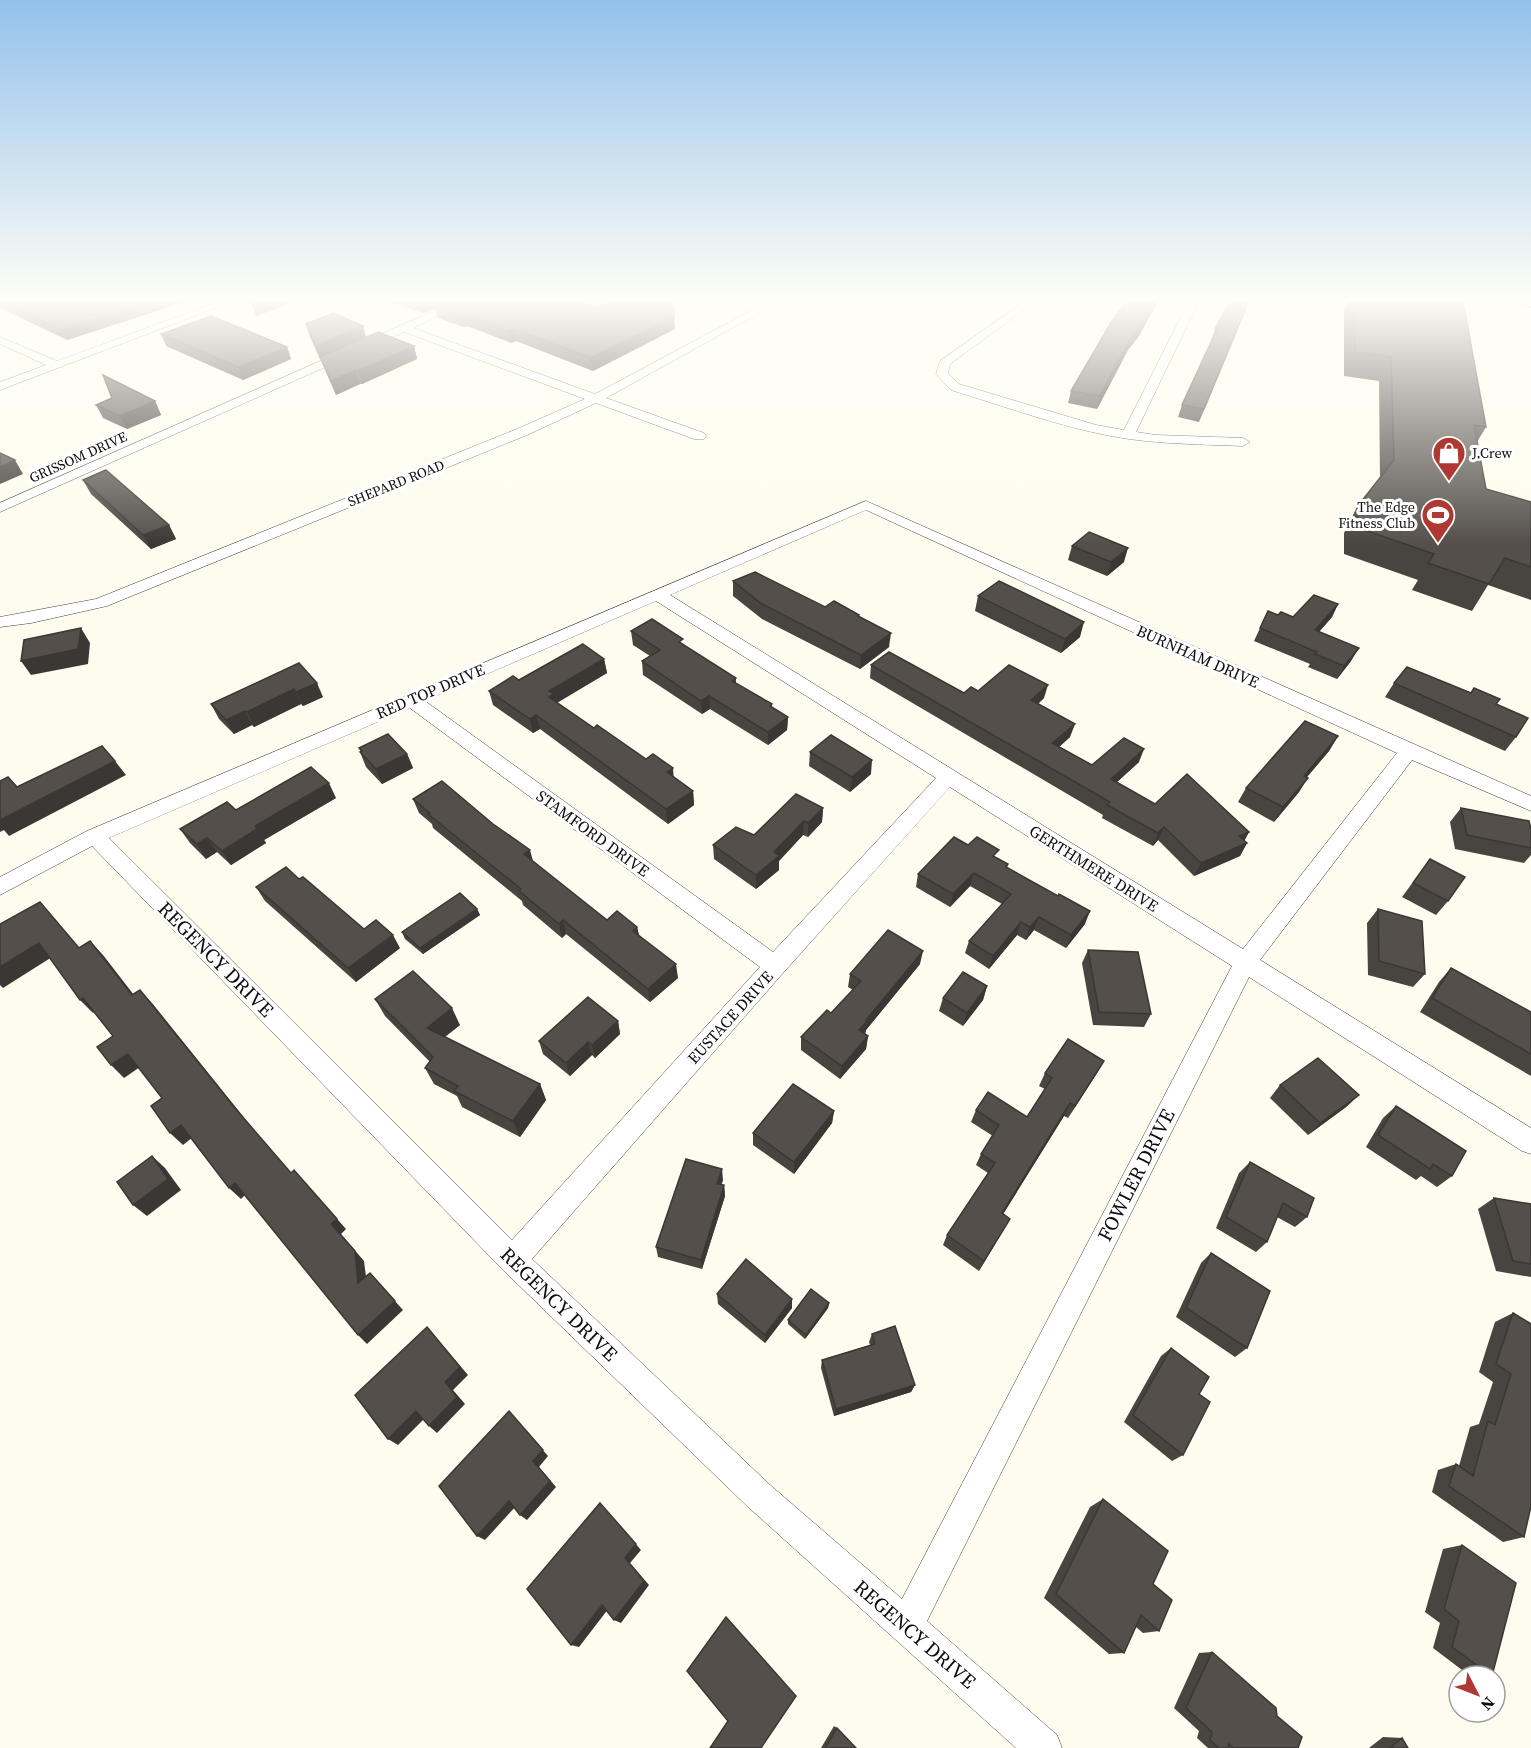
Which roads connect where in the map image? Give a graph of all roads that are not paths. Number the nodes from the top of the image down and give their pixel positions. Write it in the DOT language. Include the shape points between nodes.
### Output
graph roads {
  1 [pos="281,383"];
  2 [pos="553,383"];
  3 [pos="625,383"];
  4 [pos="951,383"];
  5 [pos="1154,383"];
  6 [pos="596,398"];
  7 [pos="1128,435"];
  8 [pos="699,436"];
  9 [pos="1243,442"];
  10 [pos="866,505"];
  11 [pos="0,508"];
  12 [pos="658,595"];
  13 [pos="0,622"];
  14 [pos="410,699"];
  15 [pos="1409,751"];
  16 [pos="949,776"];
  17 [pos="1531,804"];
  18 [pos="94,837"];
  19 [pos="0,887"];
  20 [pos="1245,963"];
  21 [pos="775,966"];
  22 [pos="1531,1142"];
  23 [pos="513,1260"];
  24 [pos="906,1627"];
  25 [pos="1044,1748"];
  1 -- 11 [label="street, GRISSOM DRIVE"];
  2 -- 6 [label="street"];
  3 -- 6 [label="street, SHEPARD ROAD"];
  4 -- 7 [label="street" via="993,400"];
  5 -- 7 [label="street"];
  6 -- 8 [label="street"];
  6 -- 13 [label="street, SHEPARD ROAD" via="522,432 101,603"];
  7 -- 9 [label="street"];
  10 -- 12 [label="street, RED TOP DRIVE"];
  10 -- 15 [label="street, BURNHAM DRIVE"];
  12 -- 14 [label="street, RED TOP DRIVE"];
  12 -- 16 [label="street, GERTHMERE DRIVE"];
  14 -- 18 [label="street, RED TOP DRIVE"];
  14 -- 21 [label="street, STAMFORD DRIVE"];
  15 -- 17 [label="street, BURNHAM DRIVE"];
  15 -- 20 [label="street, FOWLER DRIVE"];
  16 -- 20 [label="street, GERTHMERE DRIVE"];
  16 -- 21 [label="street, EUSTACE DRIVE"];
  18 -- 19 [label="street, RED TOP DRIVE"];
  18 -- 23 [label="street, REGENCY DRIVE"];
  20 -- 22 [label="street, GERTHMERE DRIVE"];
  20 -- 24 [label="street, FOWLER DRIVE"];
  21 -- 23 [label="street, EUSTACE DRIVE"];
  23 -- 24 [label="street, REGENCY DRIVE" via="758,1495"];
  24 -- 25 [label="street, REGENCY DRIVE"];
}
